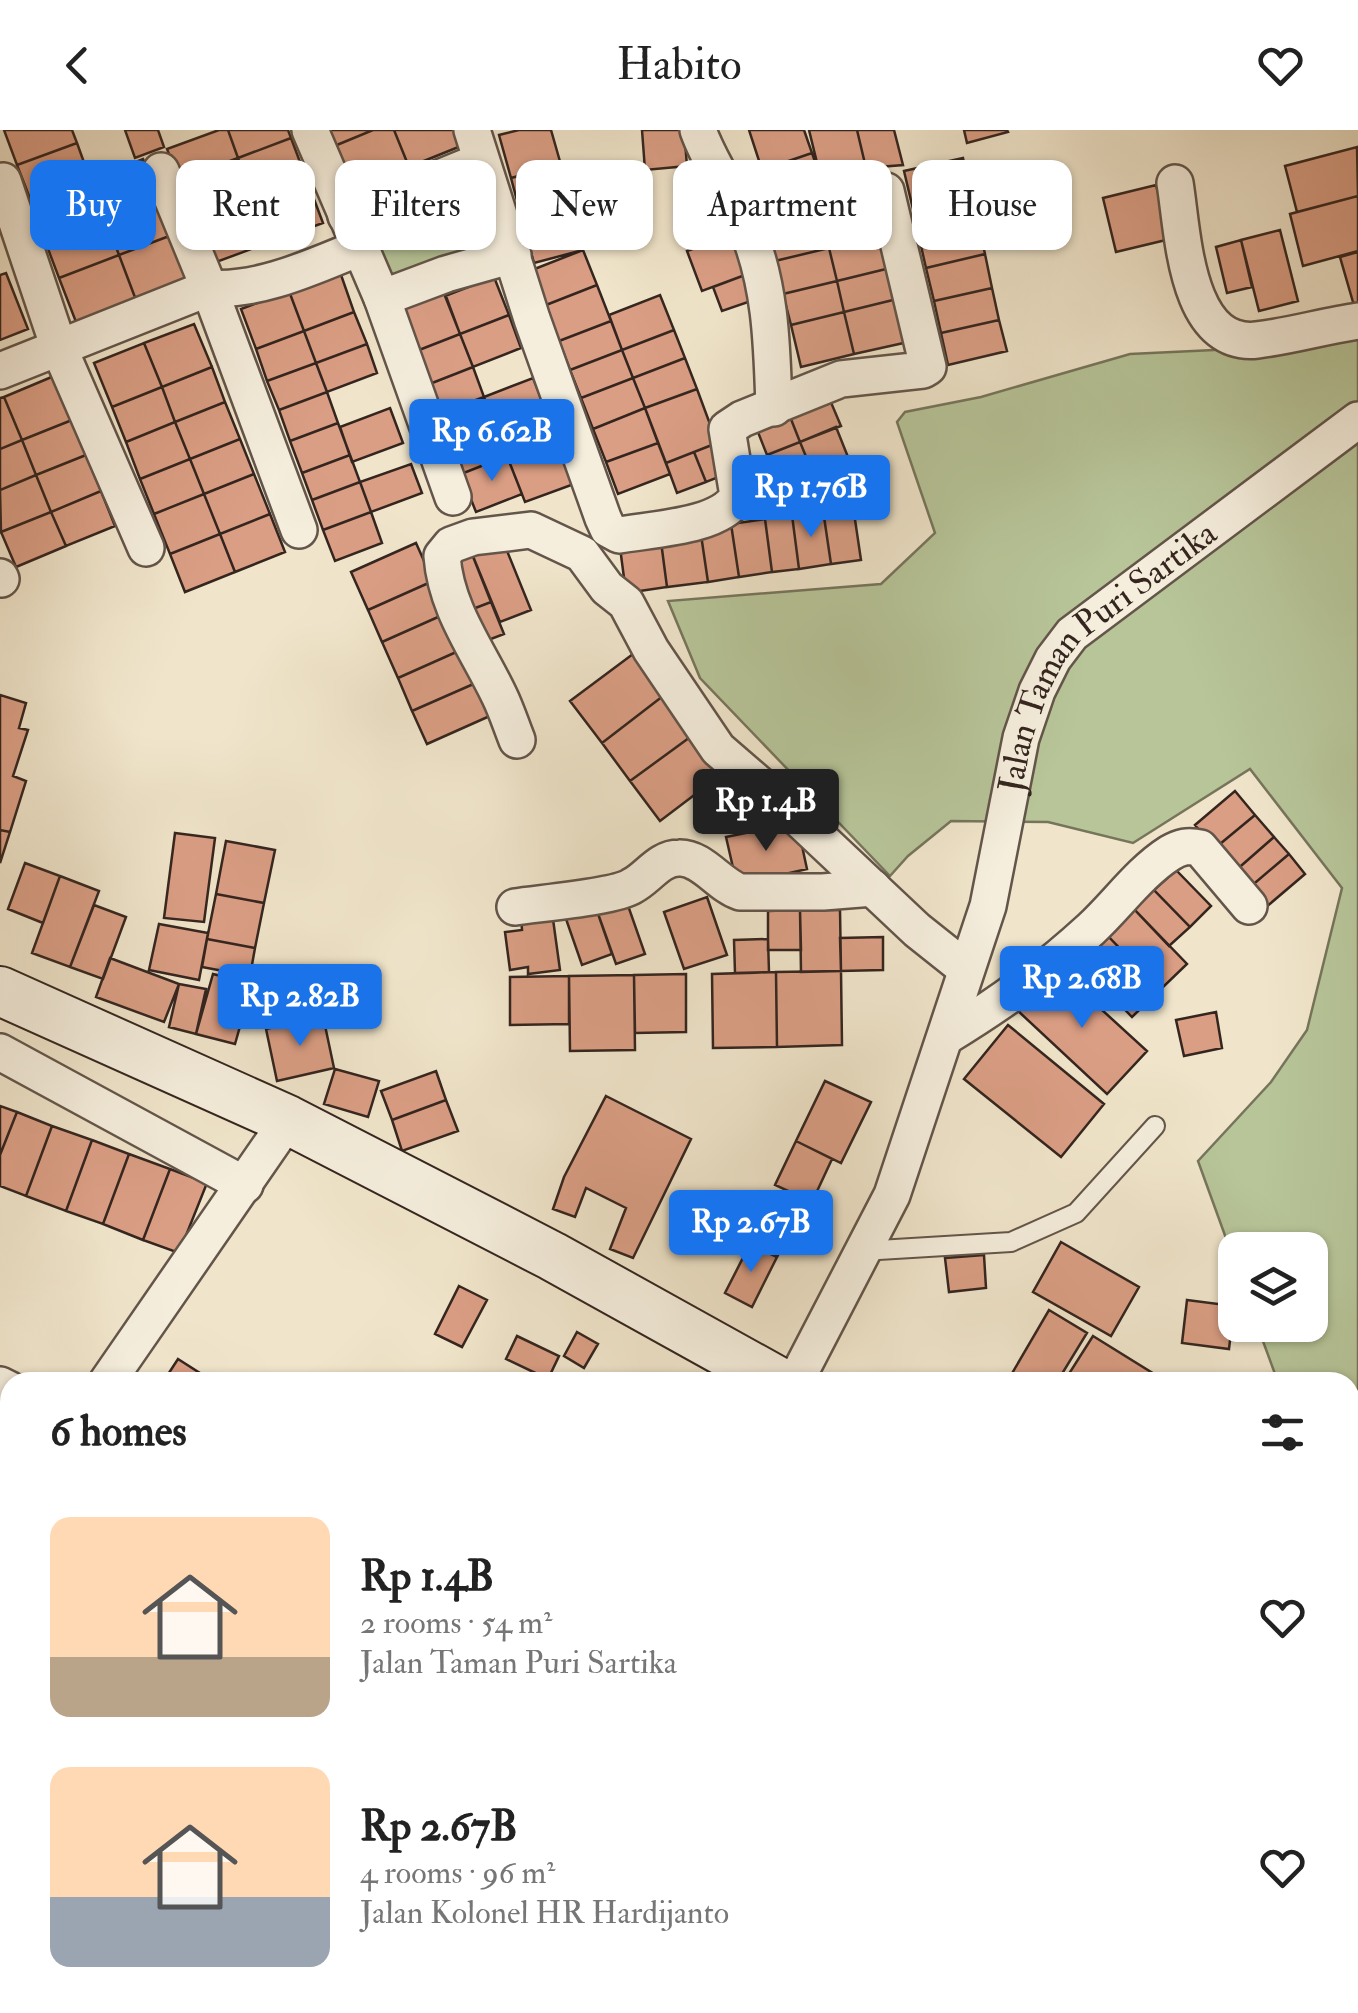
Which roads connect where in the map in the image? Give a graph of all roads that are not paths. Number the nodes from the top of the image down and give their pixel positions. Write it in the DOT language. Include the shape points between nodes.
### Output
graph roads {
  1 [pos="310,130"];
  2 [pos="698,130"];
  3 [pos="477,146"];
  4 [pos="161,171"];
  5 [pos="3,181"];
  6 [pos="1175,183"];
  7 [pos="335,189"];
  8 [pos="892,216"];
  9 [pos="335,242"];
  10 [pos="361,250"];
  11 [pos="513,255"];
  12 [pos="209,288"];
  13 [pos="382,298"];
  14 [pos="1358,321"];
  15 [pos="59,348"];
  16 [pos="0,371"];
  17 [pos="774,408"];
  18 [pos="1358,420"];
  19 [pos="453,497"];
  20 [pos="299,530"];
  21 [pos="146,548"];
  22 [pos="517,740"];
  23 [pos="873,888"];
  24 [pos="1249,906"];
  25 [pos="516,907"];
  26 [pos="966,969"];
  27 [pos="0,990"];
  28 [pos="947,1036"];
  29 [pos="0,1052"];
  30 [pos="288,1120"];
  31 [pos="1155,1126"];
  32 [pos="245,1185"];
  33 [pos="862,1251"];
  34 [pos="114,1372"];
  35 [pos="761,1372"];
  36 [pos="800,1372"];
  1 -- 7 [label="street"];
  2 -- 17 [label="street" via="766,282"];
  3 -- 11 [label="street"];
  4 -- 12 [label="street"];
  5 -- 15 [label="street"];
  6 -- 14 [label="street" via="1192,287 1212,324 1228,335 1258,340"];
  8 -- 17 [label="street" via="928,367 841,380"];
  9 -- 12 [label="street" via="261,283"];
  10 -- 13 [label="street"];
  11 -- 13 [label="street"];
  11 -- 17 [label="street" via="602,518 613,533 714,517 730,508 738,496 727,429"];
  12 -- 15 [label="street"];
  12 -- 20 [label="street"];
  13 -- 19 [label="street"];
  15 -- 16 [label="street"];
  15 -- 21 [label="street"];
  18 -- 26 [label="street, Jalan Taman Puri Sartika" via="1072,634 1053,659 1021,738 988,906"];
  22 -- 23 [label="street" via="457,618 442,556 473,537 531,530 582,554 626,602 718,749"];
  23 -- 25 [label="street" via="740,892 678,858 626,890"];
  23 -- 26 [label="street"];
  24 -- 28 [label="street" via="1200,848 1188,845 1170,853 1018,992"];
  26 -- 28 [label="street, Jalan Taman Puri Sartika"];
  27 -- 30 [label="main road"];
  28 -- 33 [label="street, Jalan Taman Puri Sartika" via="892,1194"];
  29 -- 32 [label="street"];
  30 -- 32 [label="street"];
  30 -- 35 [label="main road"];
  31 -- 33 [label="lane" via="1076,1213 1011,1242"];
  32 -- 34 [label="street"];
  33 -- 36 [label="street, Jalan Taman Puri Sartika"];
}
